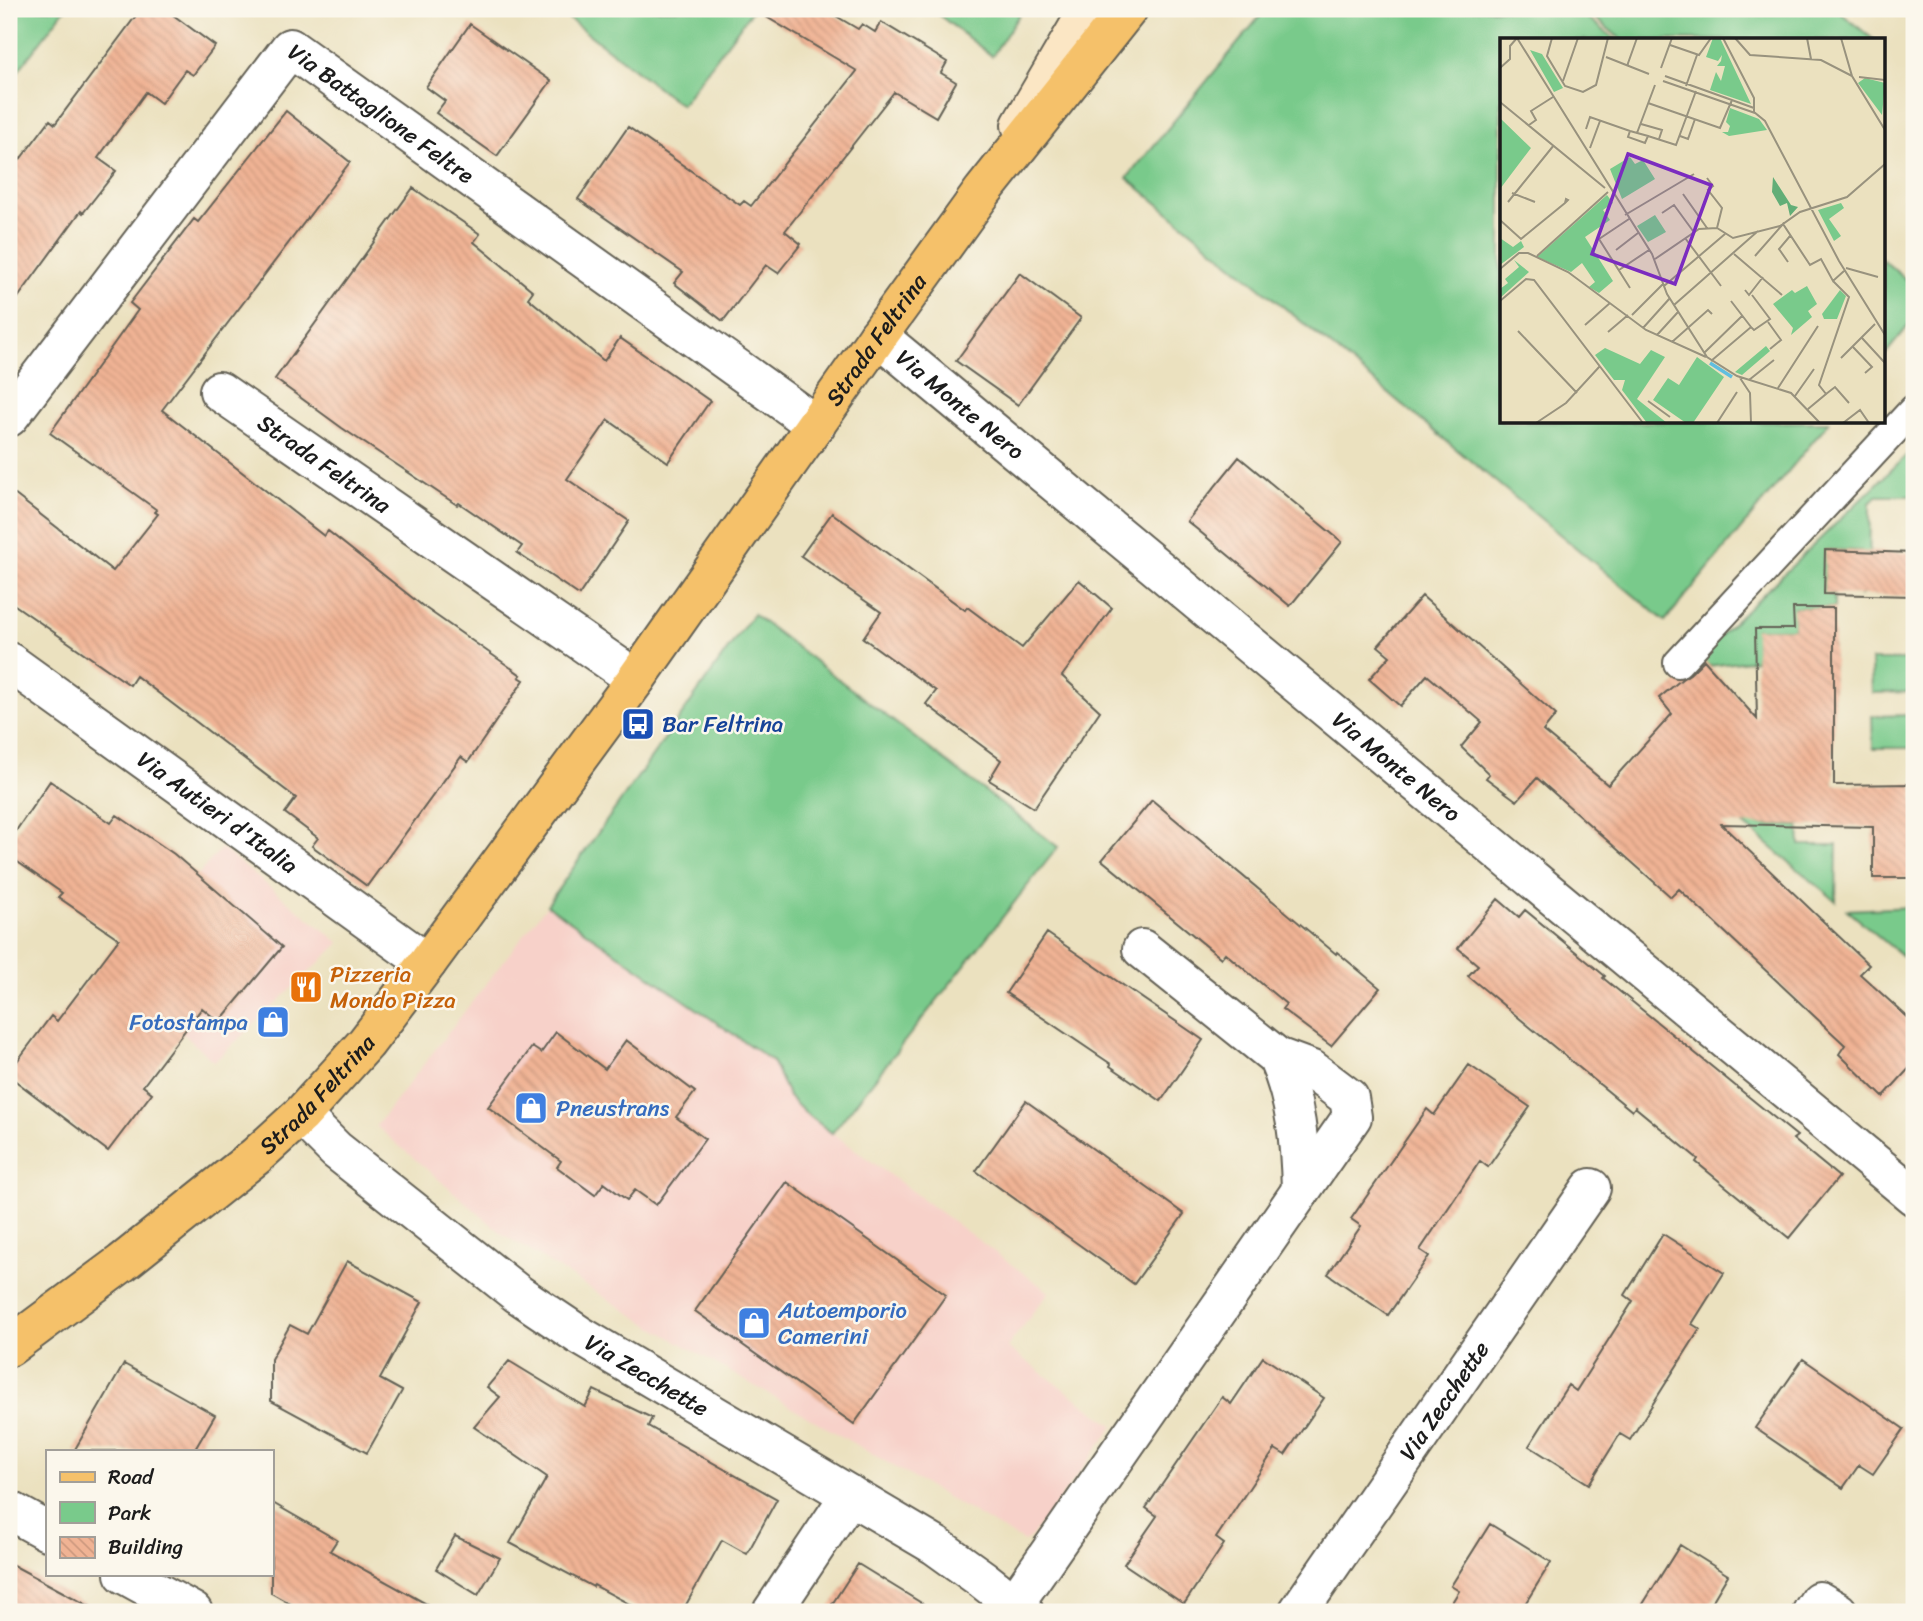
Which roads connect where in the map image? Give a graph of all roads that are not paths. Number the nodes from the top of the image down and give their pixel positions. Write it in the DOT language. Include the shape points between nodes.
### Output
graph roads {
  1 [pos="1089,9"];
  2 [pos="1128,9"];
  3 [pos="983,191"];
  4 [pos="878,336"];
  5 [pos="219,391"];
  6 [pos="1914,409"];
  7 [pos="9,417"];
  8 [pos="816,425"];
  9 [pos="9,662"];
  10 [pos="1678,663"];
  11 [pos="636,679"];
  12 [pos="1142,949"];
  13 [pos="427,963"];
  14 [pos="1277,1057"];
  15 [pos="301,1115"];
  16 [pos="1591,1188"];
  17 [pos="1301,1191"];
  18 [pos="1914,1196"];
  19 [pos="9,1347"];
  20 [pos="850,1495"];
  21 [pos="9,1510"];
  22 [pos="46,1530"];
  23 [pos="128,1576"];
  24 [pos="1019,1608"];
  25 [pos="193,1612"];
  26 [pos="772,1612"];
  27 [pos="1298,1612"];
  28 [pos="1812,1612"];
  29 [pos="1838,1612"];
  1 -- 3 [label="main road"];
  2 -- 3 [label="main road, Strada Feltrina"];
  3 -- 4 [label="main road, Strada Feltrina"];
  4 -- 8 [label="main road, Strada Feltrina"];
  4 -- 18 [label="street, Via Monte Nero"];
  5 -- 11 [label="street, Strada Feltrina"];
  6 -- 10 [label="lane"];
  7 -- 8 [label="street, Via Battaglione Feltre" via="290,48"];
  8 -- 11 [label="main road, Strada Feltrina"];
  9 -- 13 [label="street, Via Autieri d'Italia"];
  11 -- 13 [label="main road, Strada Feltrina"];
  12 -- 14 [label="street, Via Zecchette"];
  13 -- 15 [label="main road, Strada Feltrina"];
  14 -- 17 [label="street" via="1287,1080 1300,1148"];
  14 -- 17 [label="street, Via Zecchette" via="1312,1070 1349,1098 1352,1116"];
  15 -- 19 [label="main road, Strada Feltrina" via="210,1194"];
  15 -- 20 [label="street, Via Zecchette" via="336,1150 518,1294"];
  16 -- 27 [label="street, Via Zecchette"];
  17 -- 24 [label="street, Via Zecchette"];
  20 -- 24 [label="street, Via Zecchette" via="936,1546"];
  20 -- 26 [label="street"];
  21 -- 22 [label="street"];
  23 -- 25 [label="street"];
  28 -- 29 [label="street" via="1819,1601"];
}
